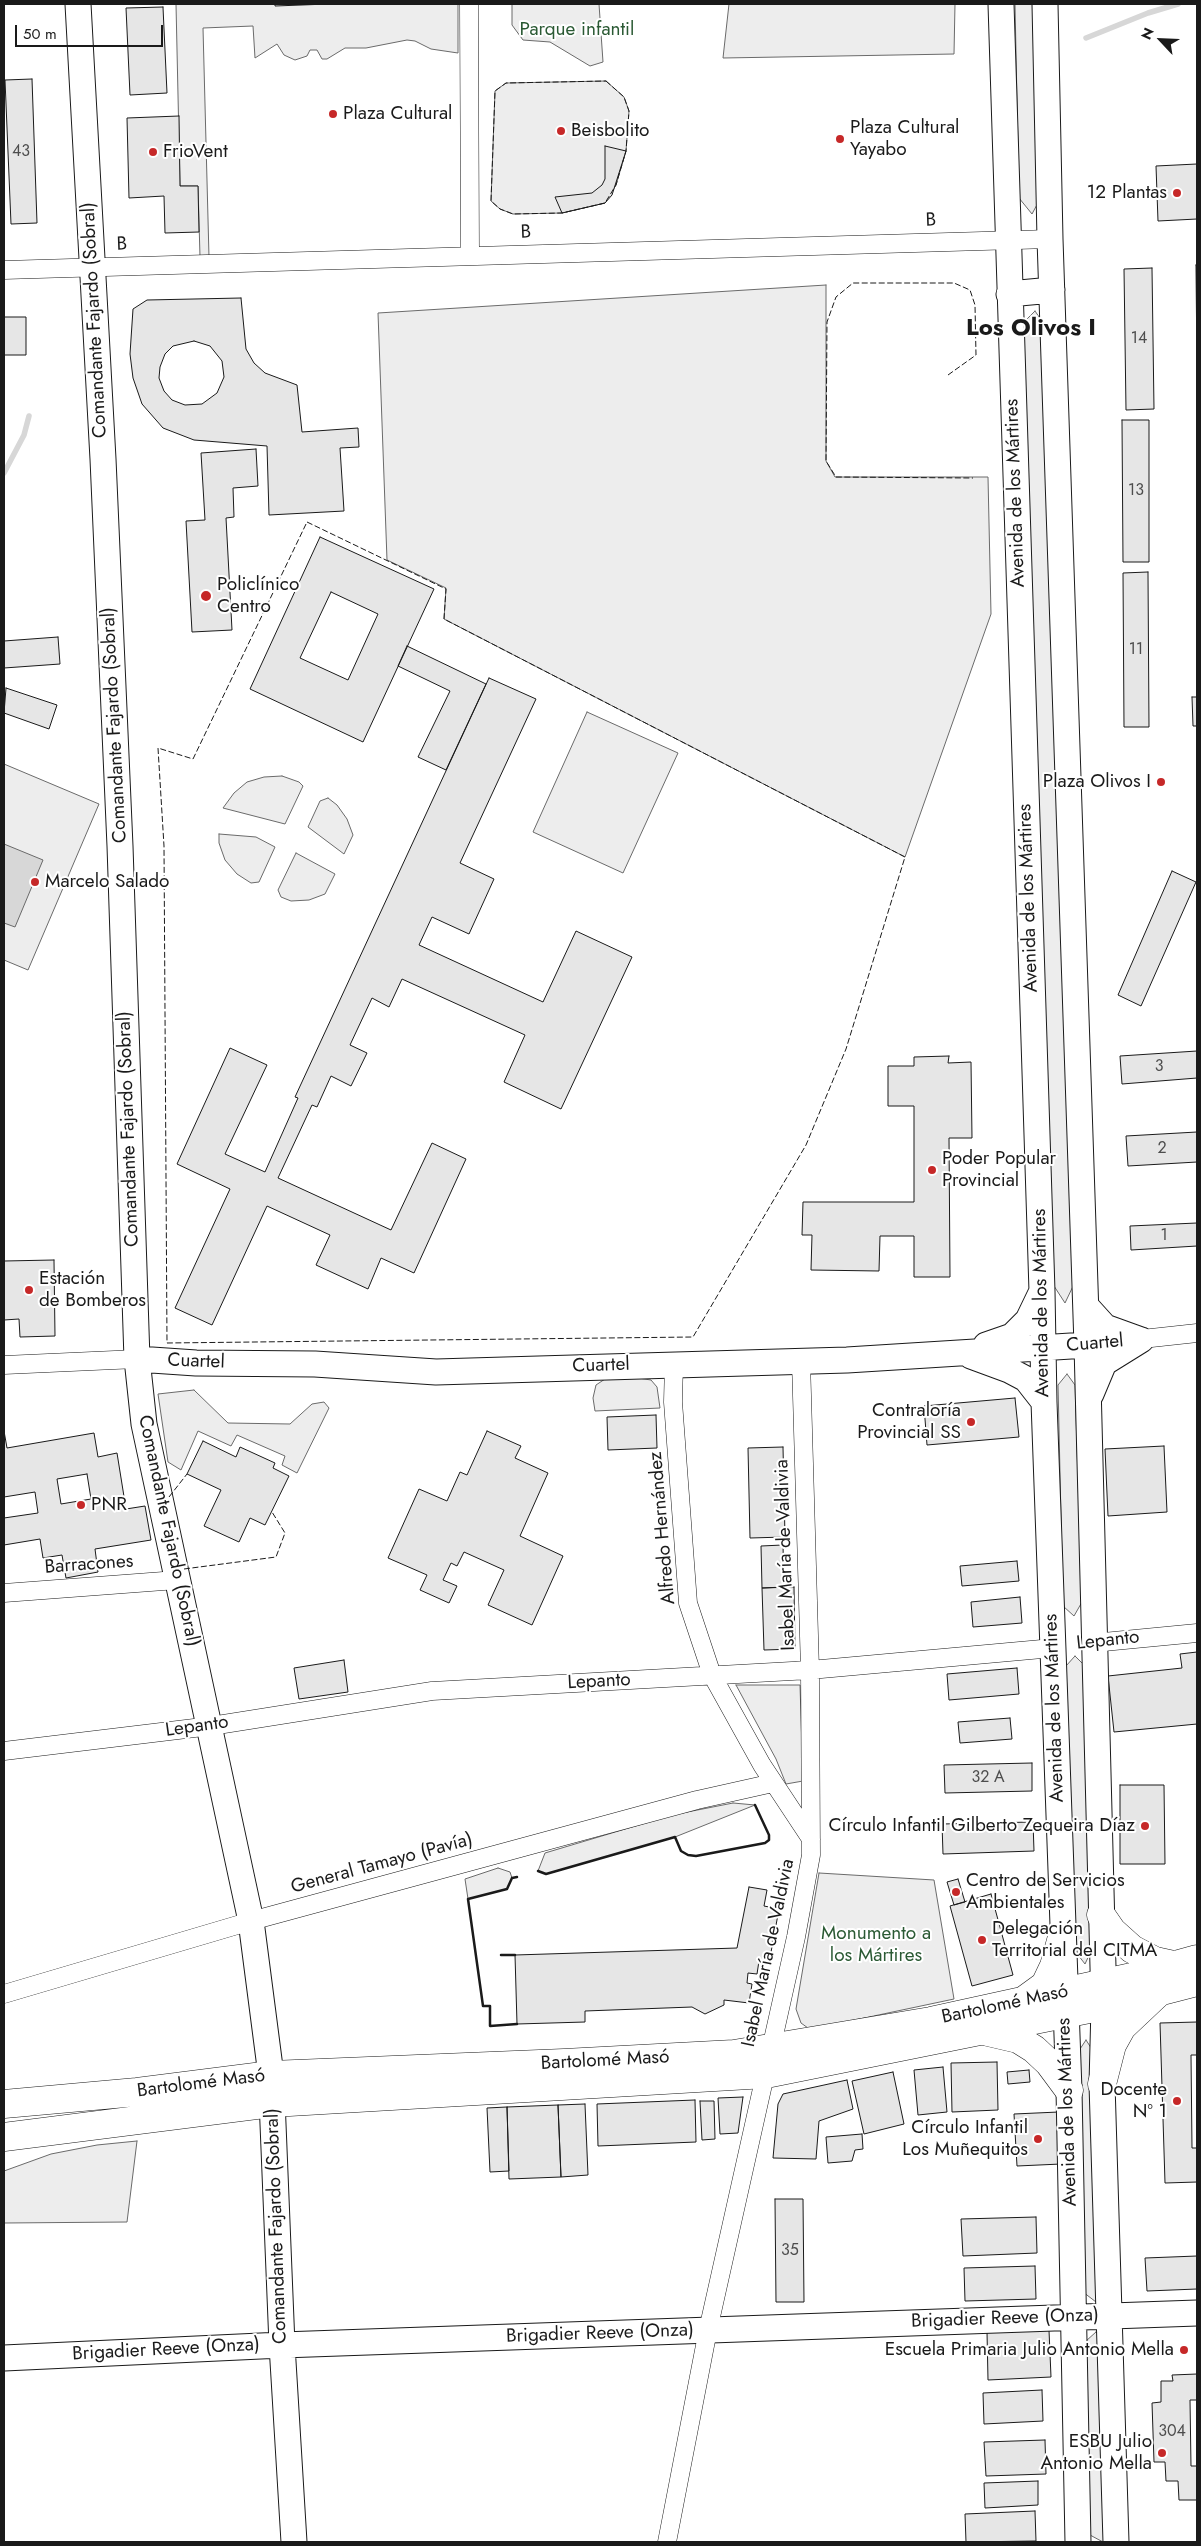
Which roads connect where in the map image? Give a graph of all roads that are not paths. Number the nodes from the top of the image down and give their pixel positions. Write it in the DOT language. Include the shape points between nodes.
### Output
graph roads {
  1 [pos="78,4"];
  2 [pos="469,4"];
  3 [pos="1001,4"];
  4 [pos="1046,4"];
  5 [pos="1050,239"];
  6 [pos="1007,240"];
  7 [pos="470,256"];
  8 [pos="93,267"];
  9 [pos="4,270"];
  10 [pos="1052,290"];
  11 [pos="1009,294"];
  12 [pos="1042,1291"];
  13 [pos="1086,1306"];
  14 [pos="1197,1333"];
  15 [pos="1142,1340"];
  16 [pos="1087,1345"];
  17 [pos="1042,1348"];
  18 [pos="962,1352"];
  19 [pos="137,1359"];
  20 [pos="801,1361"];
  21 [pos="674,1363"];
  22 [pos="4,1365"];
  23 [pos="1044,1402"];
  24 [pos="1087,1404"];
  25 [pos="177,1580"];
  26 [pos="4,1593"];
  27 [pos="1197,1633"];
  28 [pos="1093,1642"];
  29 [pos="1053,1648"];
  30 [pos="810,1670"];
  31 [pos="712,1675"];
  32 [pos="211,1726"];
  33 [pos="4,1751"];
  34 [pos="773,1783"];
  35 [pos="811,1838"];
  36 [pos="1101,1915"];
  37 [pos="252,1921"];
  38 [pos="1062,1937"];
  39 [pos="1191,1969"];
  40 [pos="1160,1991"];
  41 [pos="4,1994"];
  42 [pos="1103,1995"];
  43 [pos="1023,2001"];
  44 [pos="1065,2003"];
  45 [pos="984,2032"];
  46 [pos="769,2061"];
  47 [pos="271,2075"];
  48 [pos="1102,2084"];
  49 [pos="1069,2090"];
  50 [pos="272,2102"];
  51 [pos="4,2104"];
  52 [pos="4,2137"];
  53 [pos="1197,2313"];
  54 [pos="1109,2316"];
  55 [pos="1073,2317"];
  56 [pos="708,2330"];
  57 [pos="282,2345"];
  58 [pos="4,2358"];
  59 [pos="294,2542"];
  60 [pos="667,2542"];
  61 [pos="1078,2542"];
  62 [pos="1116,2542"];
  1 -- 8 [label="main road, Comandante Fajardo (Sobral)"];
  2 -- 7 [label="street"];
  3 -- 6 [label="main road, Avenida de los Mártires"];
  4 -- 5 [label="main road, Avenida de los Mártires"];
  5 -- 6 [label="street, B"];
  5 -- 10 [label="main road, Avenida de los Mártires"];
  6 -- 7 [label="street, B"];
  6 -- 11 [label="main road, Avenida de los Mártires"];
  7 -- 8 [label="street, B"];
  8 -- 9 [label="street, B"];
  8 -- 19 [label="main road, Comandante Fajardo (Sobral)" via="120,846"];
  10 -- 11 [label="main road"];
  10 -- 13 [label="main road, Avenida de los Mártires"];
  11 -- 12 [label="main road, Avenida de los Mártires"];
  12 -- 17 [label="main road, Avenida de los Mártires"];
  12 -- 18 [label="main road" via="1028,1320 1012,1336"];
  13 -- 15 [label="main road" via="1105,1327"];
  13 -- 16 [label="main road, Avenida de los Mártires"];
  14 -- 15 [label="street, Cuartel"];
  15 -- 16 [label="street, Cuartel"];
  15 -- 24 [label="main road" via="1104,1363"];
  16 -- 17 [label="main road, Cuartel"];
  16 -- 24 [label="main road, Avenida de los Mártires"];
  17 -- 18 [label="main road, Cuartel"];
  17 -- 23 [label="main road, Avenida de los Mártires"];
  18 -- 20 [label="main road, Cuartel"];
  18 -- 23 [label="main road" via="1026,1379"];
  19 -- 21 [label="main road, Cuartel" via="315,1364 436,1372"];
  19 -- 22 [label="street, Cuartel"];
  19 -- 25 [label="main road, Comandante Fajardo (Sobral)" via="144,1424"];
  20 -- 21 [label="main road, Cuartel"];
  20 -- 30 [label="street, Isabel María de Valdivia"];
  21 -- 31 [label="street, Alfredo Hernández" via="673,1402 688,1603"];
  23 -- 29 [label="main road, Avenida de los Mártires"];
  24 -- 28 [label="main road, Avenida de los Mártires"];
  25 -- 26 [label="street, Barracones"];
  25 -- 32 [label="main road, Comandante Fajardo (Sobral)"];
  27 -- 28 [label="street, Lepanto"];
  28 -- 29 [label="main road, Lepanto"];
  28 -- 36 [label="main road, Avenida de los Mártires"];
  29 -- 30 [label="street, Lepanto"];
  29 -- 38 [label="main road, Avenida de los Mártires"];
  30 -- 31 [label="street, Lepanto"];
  30 -- 35 [label="street, Isabel María de Valdivia"];
  31 -- 32 [label="street, Lepanto" via="432,1691"];
  31 -- 34 [label="street, Alfredo Hernández"];
  32 -- 33 [label="street, Lepanto"];
  32 -- 37 [label="main road, Comandante Fajardo (Sobral)"];
  34 -- 35 [label="street, Alfredo Hernández"];
  34 -- 37 [label="street, General Tamayo (Pavía)" via="697,1800"];
  35 -- 46 [label="street, Isabel María de Valdivia" via="800,1918"];
  36 -- 39 [label="main road" via="1112,1931 1132,1949 1155,1961"];
  36 -- 42 [label="main road, Avenida de los Mártires"];
  37 -- 41 [label="street, General Tamayo (Pavía)"];
  37 -- 47 [label="main road, Comandante Fajardo (Sobral)"];
  38 -- 43 [label="main road" via="1045,1985"];
  38 -- 44 [label="main road, Avenida de los Mártires"];
  39 -- 40 [label="main road"];
  39 -- 42 [label="main road"];
  40 -- 42 [label="main road"];
  40 -- 48 [label="main road" via="1122,2027 1112,2045"];
  42 -- 44 [label="main road"];
  42 -- 48 [label="main road, Avenida de los Mártires"];
  43 -- 44 [label="main road, Bartolomé Masó"];
  43 -- 46 [label="main road, Bartolomé Masó"];
  44 -- 45 [label="main road, Bartolomé Masó"];
  44 -- 49 [label="main road, Avenida de los Mártires"];
  45 -- 46 [label="main road, Bartolomé Masó"];
  45 -- 49 [label="main road" via="1018,2039 1034,2049"];
  46 -- 47 [label="main road, Bartolomé Masó" via="718,2055"];
  46 -- 50 [label="main road, Bartolomé Masó"];
  46 -- 56 [label="street, Isabel María de Valdivia"];
  47 -- 50 [label="main road, Comandante Fajardo (Sobral)"];
  47 -- 51 [label="main road, Bartolomé Masó"];
  48 -- 54 [label="main road, Avenida de los Mártires"];
  49 -- 55 [label="main road, Avenida de los Mártires"];
  50 -- 52 [label="main road, Bartolomé Masó"];
  50 -- 57 [label="main road, Comandante Fajardo (Sobral)"];
  53 -- 54 [label="main road, Brigadier Reeve (Onza)"];
  54 -- 55 [label="main road, Brigadier Reeve (Onza)"];
  54 -- 62 [label="main road, Avenida de los Mártires"];
  55 -- 56 [label="main road, Brigadier Reeve (Onza)"];
  55 -- 61 [label="main road, Avenida de los Mártires"];
  56 -- 57 [label="main road, Brigadier Reeve (Onza)"];
  56 -- 60 [label="street, Isabel María de Valdivia"];
  57 -- 58 [label="main road, Brigadier Reeve (Onza)"];
  57 -- 59 [label="main road, Comandante Fajardo (Sobral)"];
}
